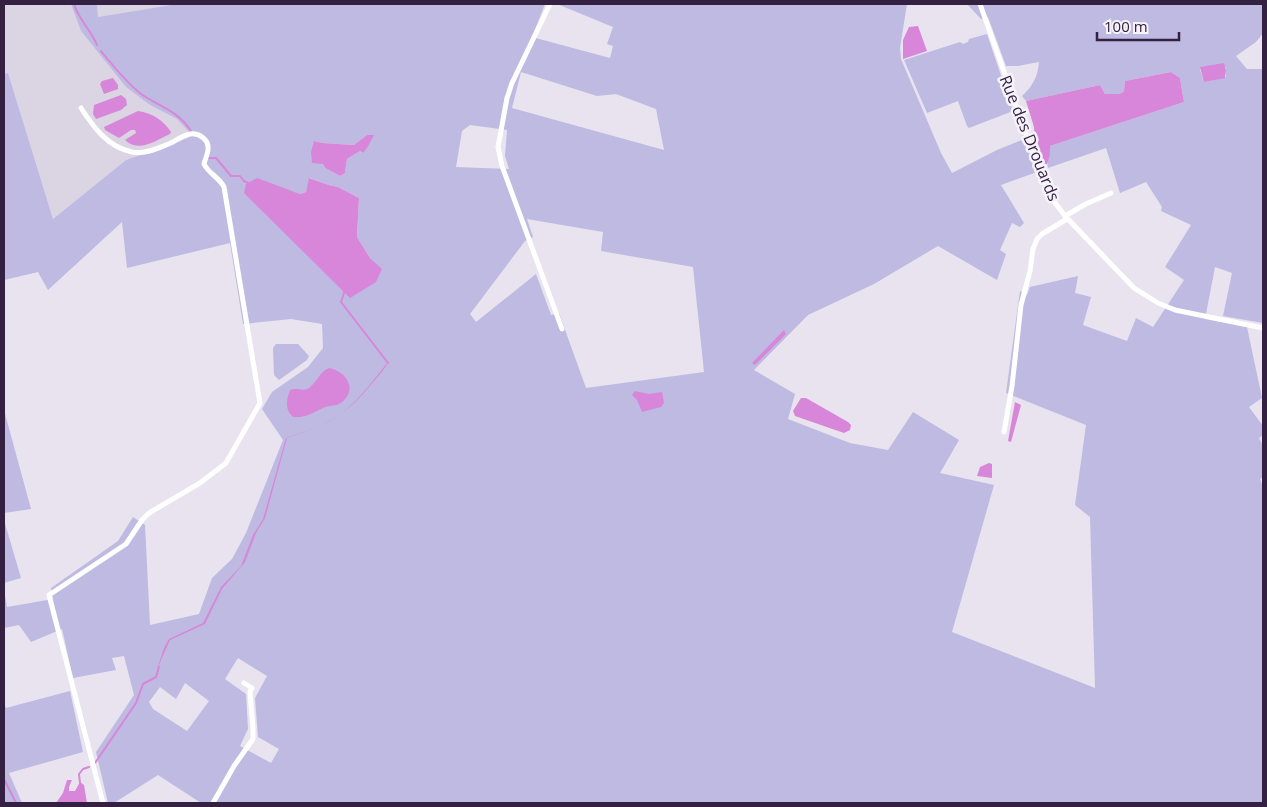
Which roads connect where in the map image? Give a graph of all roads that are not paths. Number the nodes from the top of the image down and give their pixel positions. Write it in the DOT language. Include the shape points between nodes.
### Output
graph roads {
  1 [pos="550,4"];
  2 [pos="980,4"];
  3 [pos="81,108"];
  4 [pos="1111,193"];
  5 [pos="1066,218"];
  6 [pos="1263,328"];
  7 [pos="562,329"];
  8 [pos="1004,432"];
  9 [pos="244,683"];
  10 [pos="103,803"];
  11 [pos="213,803"];
  1 -- 7 [label="street" via="512,83 498,147 502,166"];
  2 -- 5 [label="street, Rue des Drouards" via="1039,170 1053,200"];
  3 -- 10 [label="street" via="101,135 123,150 135,153 189,134 204,138 208,145 204,164 224,188 260,403 226,463 200,483 150,512 126,544 49,595"];
  4 -- 5 [label="street" via="1086,204"];
  5 -- 6 [label="street, Rue des Drouards" via="1134,288 1158,303 1174,310"];
  5 -- 8 [label="street" via="1042,234 1033,249 1020,305"];
  9 -- 11 [label="street" via="252,688 253,739"];
}
